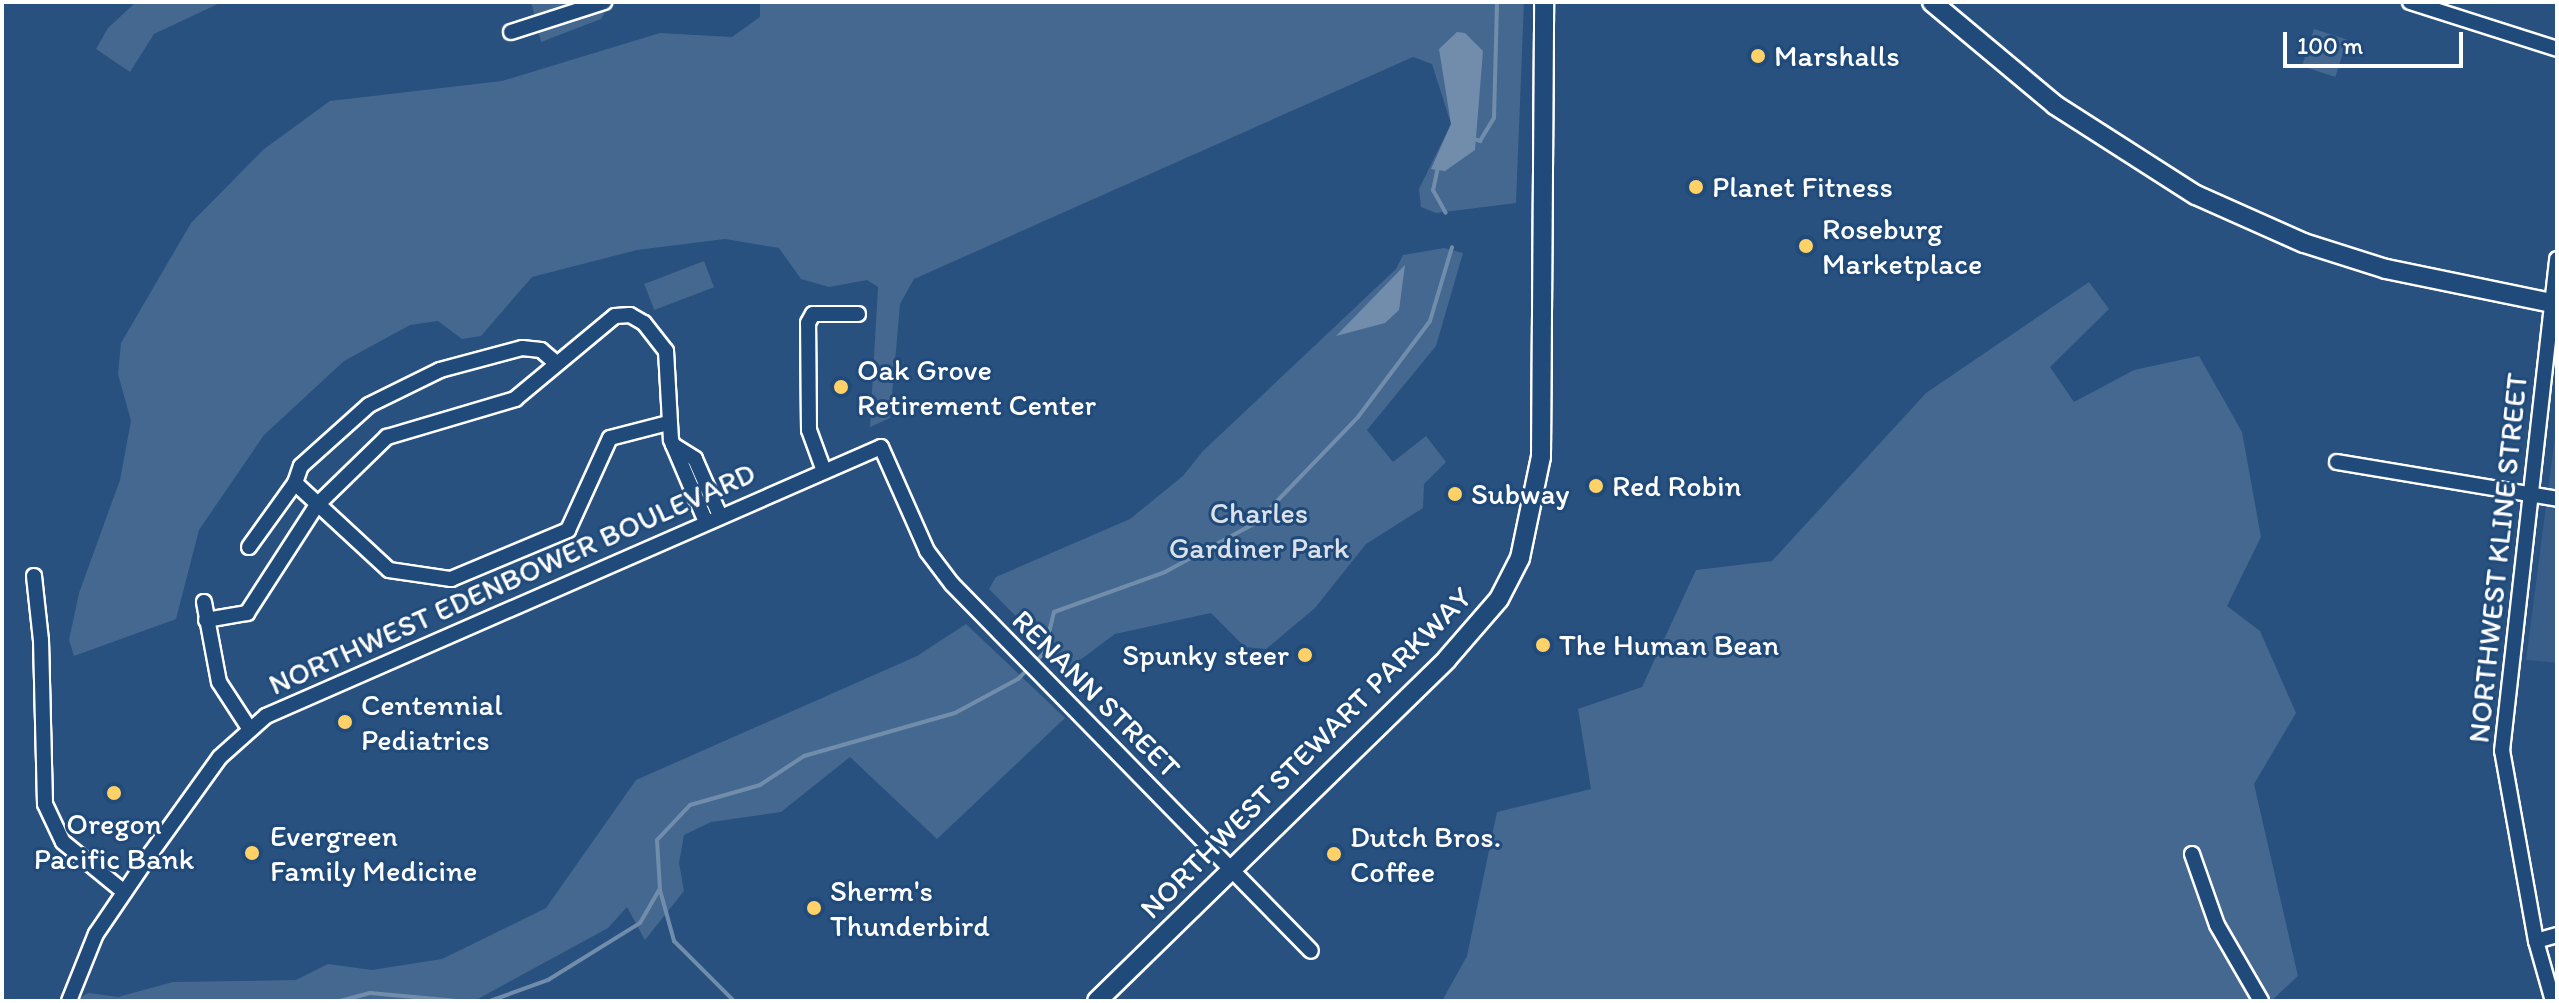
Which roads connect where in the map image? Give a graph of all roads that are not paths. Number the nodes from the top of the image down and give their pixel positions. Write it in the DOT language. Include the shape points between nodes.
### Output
graph roads {
  1 [pos="604,2"];
  2 [pos="1544,2"];
  3 [pos="1932,2"];
  4 [pos="2410,2"];
  5 [pos="511,32"];
  6 [pos="2557,49"];
  7 [pos="2557,259"];
  8 [pos="2554,303"];
  9 [pos="858,314"];
  10 [pos="556,363"];
  11 [pos="668,423"];
  12 [pos="673,445"];
  13 [pos="881,447"];
  14 [pos="2337,462"];
  15 [pos="824,471"];
  16 [pos="295,483"];
  17 [pos="2531,496"];
  18 [pos="2557,499"];
  19 [pos="317,505"];
  20 [pos="720,516"];
  21 [pos="706,522"];
  22 [pos="249,547"];
  23 [pos="34,576"];
  24 [pos="204,602"];
  25 [pos="206,620"];
  26 [pos="249,728"];
  27 [pos="2192,854"];
  28 [pos="1232,869"];
  29 [pos="124,892"];
  30 [pos="2557,935"];
  31 [pos="2536,941"];
  32 [pos="1311,951"];
  33 [pos="69,1001"];
  34 [pos="1097,1001"];
  35 [pos="2261,1001"];
  36 [pos="2553,1001"];
  1 -- 5 [label="street"];
  2 -- 28 [label="main road, NORTHWEST STEWART PARKWAY" via="1541,457 1520,558 1499,599 1474,631"];
  3 -- 8 [label="main road" via="2009,71 2100,138 2208,200 2304,243 2386,269"];
  4 -- 6 [label="street"];
  7 -- 8 [label="street, NORTHWEST KLINE STREET"];
  8 -- 17 [label="street, NORTHWEST KLINE STREET"];
  9 -- 15 [label="street" via="813,314 808,323 809,430"];
  10 -- 11 [label="street" via="606,319 624,314 637,319 670,361"];
  10 -- 16 [label="street" via="541,350 522,348 440,370 369,405 301,466"];
  10 -- 19 [label="street" via="508,402 387,437"];
  11 -- 12 [label="street"];
  11 -- 19 [label="street" via="610,438 568,530 457,578 389,570"];
  12 -- 20 [label="street" via="695,459"];
  12 -- 21 [label="street"];
  13 -- 15 [label="street, NORTHWEST EDENBOWER BOULEVARD"];
  13 -- 28 [label="street, RENANN STREET" via="927,551 1051,687"];
  14 -- 17 [label="street"];
  15 -- 20 [label="street, NORTHWEST EDENBOWER BOULEVARD"];
  16 -- 19 [label="street"];
  16 -- 22 [label="street"];
  17 -- 18 [label="street"];
  17 -- 31 [label="street, NORTHWEST KLINE STREET" via="2502,751"];
  19 -- 25 [label="street" via="247,613"];
  20 -- 21 [label="street, NORTHWEST EDENBOWER BOULEVARD"];
  21 -- 26 [label="street, NORTHWEST EDENBOWER BOULEVARD" via="295,700"];
  23 -- 29 [label="street" via="45,804 63,842"];
  24 -- 25 [label="street"];
  25 -- 26 [label="street" via="219,682"];
  26 -- 29 [label="street, NORTHWEST EDENBOWER BOULEVARD" via="211,768"];
  27 -- 35 [label="street" via="2217,925"];
  28 -- 32 [label="street, RENANN STREET"];
  28 -- 34 [label="main road, NORTHWEST STEWART PARKWAY"];
  29 -- 33 [label="street, NORTHWEST EDENBOWER BOULEVARD" via="86,953"];
  30 -- 31 [label="street"];
  31 -- 36 [label="street, NORTHWEST KLINE STREET"];
}
